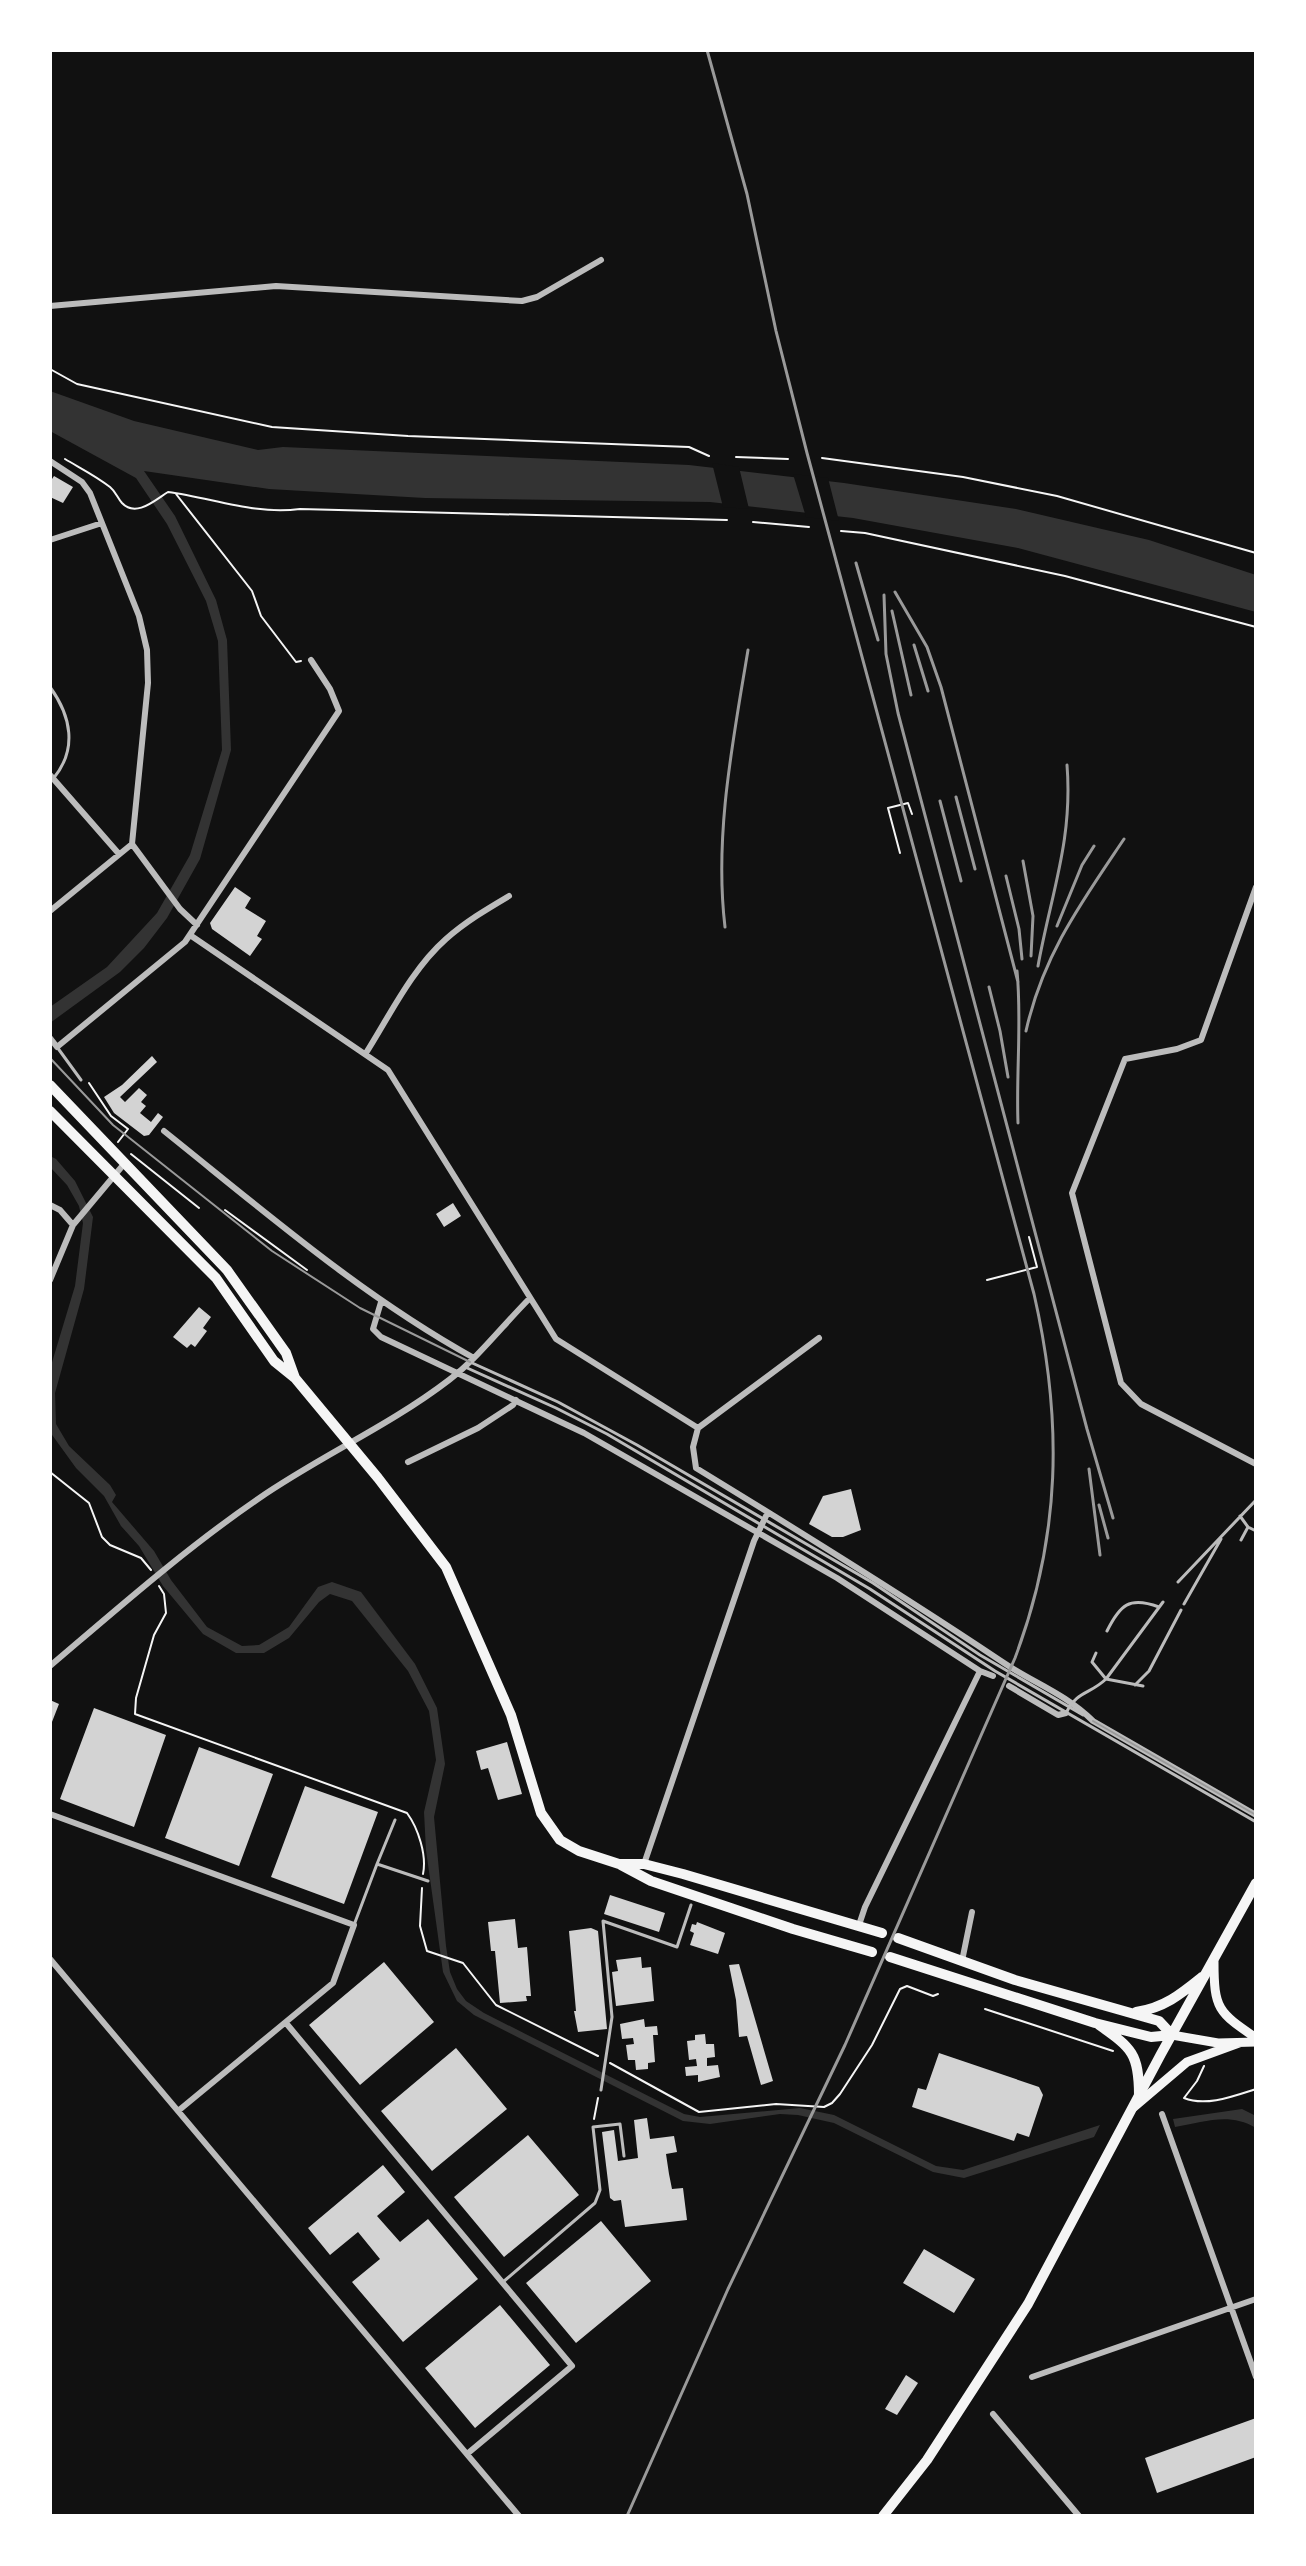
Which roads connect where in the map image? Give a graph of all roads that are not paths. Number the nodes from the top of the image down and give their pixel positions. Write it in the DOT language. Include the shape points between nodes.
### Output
graph roads {
  1 [pos="601,260"];
  2 [pos="50,306"];
  3 [pos="50,461"];
  4 [pos="102,523"];
  5 [pos="50,540"];
  6 [pos="311,660"];
  7 [pos="50,687"];
  8 [pos="52,777"];
  9 [pos="132,844"];
  10 [pos="119,854"];
  11 [pos="1256,887"];
  12 [pos="509,896"];
  13 [pos="50,911"];
  14 [pos="197,925"];
  15 [pos="190,935"];
  16 [pos="50,1038"];
  17 [pos="57,1047"];
  18 [pos="366,1053"];
  19 [pos="83,1078"];
  20 [pos="50,1085"];
  21 [pos="50,1111"];
  22 [pos="164,1131"];
  23 [pos="124,1164"];
  24 [pos="114,1176"];
  25 [pos="50,1205"];
  26 [pos="75,1222"];
  27 [pos="50,1280"];
  28 [pos="530,1298"];
  29 [pos="381,1302"];
  30 [pos="819,1338"];
  31 [pos="469,1362"];
  32 [pos="459,1373"];
  33 [pos="295,1378"];
  34 [pos="516,1400"];
  35 [pos="698,1428"];
  36 [pos="349,1444"];
  37 [pos="408,1462"];
  38 [pos="1256,1464"];
  39 [pos="1256,1500"];
  40 [pos="1240,1516"];
  41 [pos="764,1520"];
  42 [pos="1248,1527"];
  43 [pos="1256,1531"];
  44 [pos="757,1533"];
  45 [pos="1223,1535"];
  46 [pos="1241,1540"];
  47 [pos="1178,1582"];
  48 [pos="1163,1602"];
  49 [pos="1184,1604"];
  50 [pos="1159,1607"];
  51 [pos="1181,1610"];
  52 [pos="1107,1631"];
  53 [pos="1096,1653"];
  54 [pos="50,1666"];
  55 [pos="980,1671"];
  56 [pos="993,1676"];
  57 [pos="1106,1679"];
  58 [pos="1135,1685"];
  59 [pos="1009,1686"];
  60 [pos="1143,1686"];
  61 [pos="1069,1707"];
  62 [pos="50,1814"];
  63 [pos="1256,1815"];
  64 [pos="395,1820"];
  65 [pos="1256,1822"];
  66 [pos="377,1864"];
  67 [pos="619,1864"];
  68 [pos="644,1864"];
  69 [pos="425,1880"];
  70 [pos="1256,1883"];
  71 [pos="691,1905"];
  72 [pos="972,1912"];
  73 [pos="354,1925"];
  74 [pos="859,1925"];
  75 [pos="882,1933"];
  76 [pos="898,1938"];
  77 [pos="872,1952"];
  78 [pos="890,1957"];
  79 [pos="50,1959"];
  80 [pos="962,1961"];
  81 [pos="1212,1966"];
  82 [pos="1127,2012"];
  83 [pos="286,2023"];
  84 [pos="1095,2023"];
  85 [pos="1172,2035"];
  86 [pos="1256,2040"];
  87 [pos="1239,2043"];
  88 [pos="601,2090"];
  89 [pos="1139,2097"];
  90 [pos="1133,2108"];
  91 [pos="178,2111"];
  92 [pos="1162,2114"];
  93 [pos="624,2156"];
  94 [pos="503,2282"];
  95 [pos="1256,2299"];
  96 [pos="1232,2308"];
  97 [pos="1032,2377"];
  98 [pos="1256,2377"];
  99 [pos="993,2414"];
  100 [pos="467,2454"];
  101 [pos="900,2496"];
  102 [pos="519,2516"];
  103 [pos="883,2516"];
  104 [pos="892,2516"];
  105 [pos="1079,2516"];
  1 -- 2 [label="street" via="522,301 276,286"];
  3 -- 4 [label="street" via="82,482"];
  4 -- 5 [label="street"];
  4 -- 9 [label="street" via="147,650"];
  6 -- 14 [label="street" via="339,711"];
  7 -- 8 [label="lane" via="65,707 70,739 62,768"];
  8 -- 10 [label="street"];
  9 -- 10 [label="street"];
  9 -- 14 [label="street"];
  10 -- 13 [label="street"];
  11 -- 38 [label="street" via="1201,1040 1125,1059 1072,1193 1127,1392"];
  12 -- 18 [label="street" via="445,940 419,970"];
  14 -- 15 [label="street"];
  15 -- 17 [label="street"];
  15 -- 18 [label="street"];
  16 -- 17 [label="street"];
  17 -- 19 [label="lane"];
  18 -- 28 [label="street" via="388,1070"];
  20 -- 23 [label="main road"];
  21 -- 24 [label="main road"];
  22 -- 29 [label="street"];
  23 -- 24 [label="street"];
  23 -- 33 [label="main road" via="227,1270 286,1353"];
  24 -- 26 [label="street"];
  24 -- 33 [label="main road" via="216,1278 274,1361"];
  25 -- 26 [label="street"];
  26 -- 27 [label="street"];
  28 -- 31 [label="street"];
  28 -- 35 [label="street" via="561,1344"];
  29 -- 31 [label="street"];
  29 -- 32 [label="street" via="373,1326 376,1334"];
  30 -- 35 [label="street"];
  31 -- 32 [label="street"];
  31 -- 41 [label="lane" via="593,1420"];
  32 -- 34 [label="street"];
  32 -- 36 [label="street"];
  33 -- 36 [label="main road"];
  34 -- 37 [label="street" via="470,1433"];
  34 -- 44 [label="street"];
  35 -- 41 [label="street" via="693,1447 696,1468"];
  36 -- 54 [label="street" via="270,1491"];
  36 -- 67 [label="main road" via="452,1577 518,1732 549,1827 572,1848"];
  39 -- 40 [label="lane"];
  40 -- 42 [label="lane"];
  40 -- 45 [label="lane"];
  41 -- 44 [label="street"];
  41 -- 61 [label="lane" via="977,1660"];
  41 -- 61 [label="street" via="867,1572"];
  42 -- 43 [label="lane"];
  42 -- 46 [label="lane"];
  44 -- 55 [label="street" via="877,1602"];
  44 -- 68 [label="street"];
  45 -- 47 [label="lane"];
  45 -- 49 [label="lane"];
  48 -- 50 [label="lane"];
  50 -- 52 [label="lane" via="1131,1602 1120,1609"];
  50 -- 57 [label="lane"];
  51 -- 58 [label="lane" via="1149,1671"];
  53 -- 57 [label="lane" via="1092,1662"];
  55 -- 56 [label="street"];
  55 -- 74 [label="street"];
  57 -- 58 [label="lane"];
  57 -- 61 [label="lane" via="1075,1697"];
  58 -- 60 [label="lane"];
  59 -- 61 [label="street" via="1058,1715"];
  61 -- 63 [label="street"];
  61 -- 65 [label="lane"];
  62 -- 73 [label="street"];
  64 -- 66 [label="lane"];
  66 -- 69 [label="lane"];
  66 -- 73 [label="lane"];
  67 -- 68 [label="main road"];
  67 -- 77 [label="main road" via="651,1881"];
  68 -- 74 [label="main road"];
  70 -- 81 [label="main road"];
  71 -- 88 [label="lane" via="677,1947 603,1921 612,2017"];
  72 -- 80 [label="street"];
  73 -- 83 [label="street" via="333,1983"];
  74 -- 75 [label="main road"];
  76 -- 80 [label="main road"];
  78 -- 84 [label="main road"];
  79 -- 91 [label="street"];
  80 -- 82 [label="main road"];
  81 -- 82 [label="main road" via="1162,2006"];
  81 -- 85 [label="main road"];
  81 -- 86 [label="main road" via="1219,2007"];
  82 -- 85 [label="main road" via="1159,2021"];
  83 -- 91 [label="street"];
  83 -- 94 [label="street"];
  84 -- 85 [label="main road" via="1151,2037"];
  84 -- 89 [label="main road" via="1134,2055"];
  85 -- 87 [label="main road"];
  85 -- 89 [label="main road"];
  86 -- 87 [label="main road"];
  87 -- 90 [label="main road" via="1187,2062"];
  89 -- 90 [label="main road"];
  90 -- 101 [label="main road" via="1028,2304"];
  91 -- 100 [label="street"];
  92 -- 96 [label="street"];
  93 -- 94 [label="lane" via="620,2124 593,2127 600,2190 595,2203"];
  94 -- 100 [label="street" via="572,2366"];
  95 -- 96 [label="street"];
  96 -- 97 [label="street"];
  96 -- 98 [label="street"];
  99 -- 105 [label="street"];
  100 -- 102 [label="street"];
  101 -- 103 [label="main road"];
  101 -- 104 [label="street"];
}
